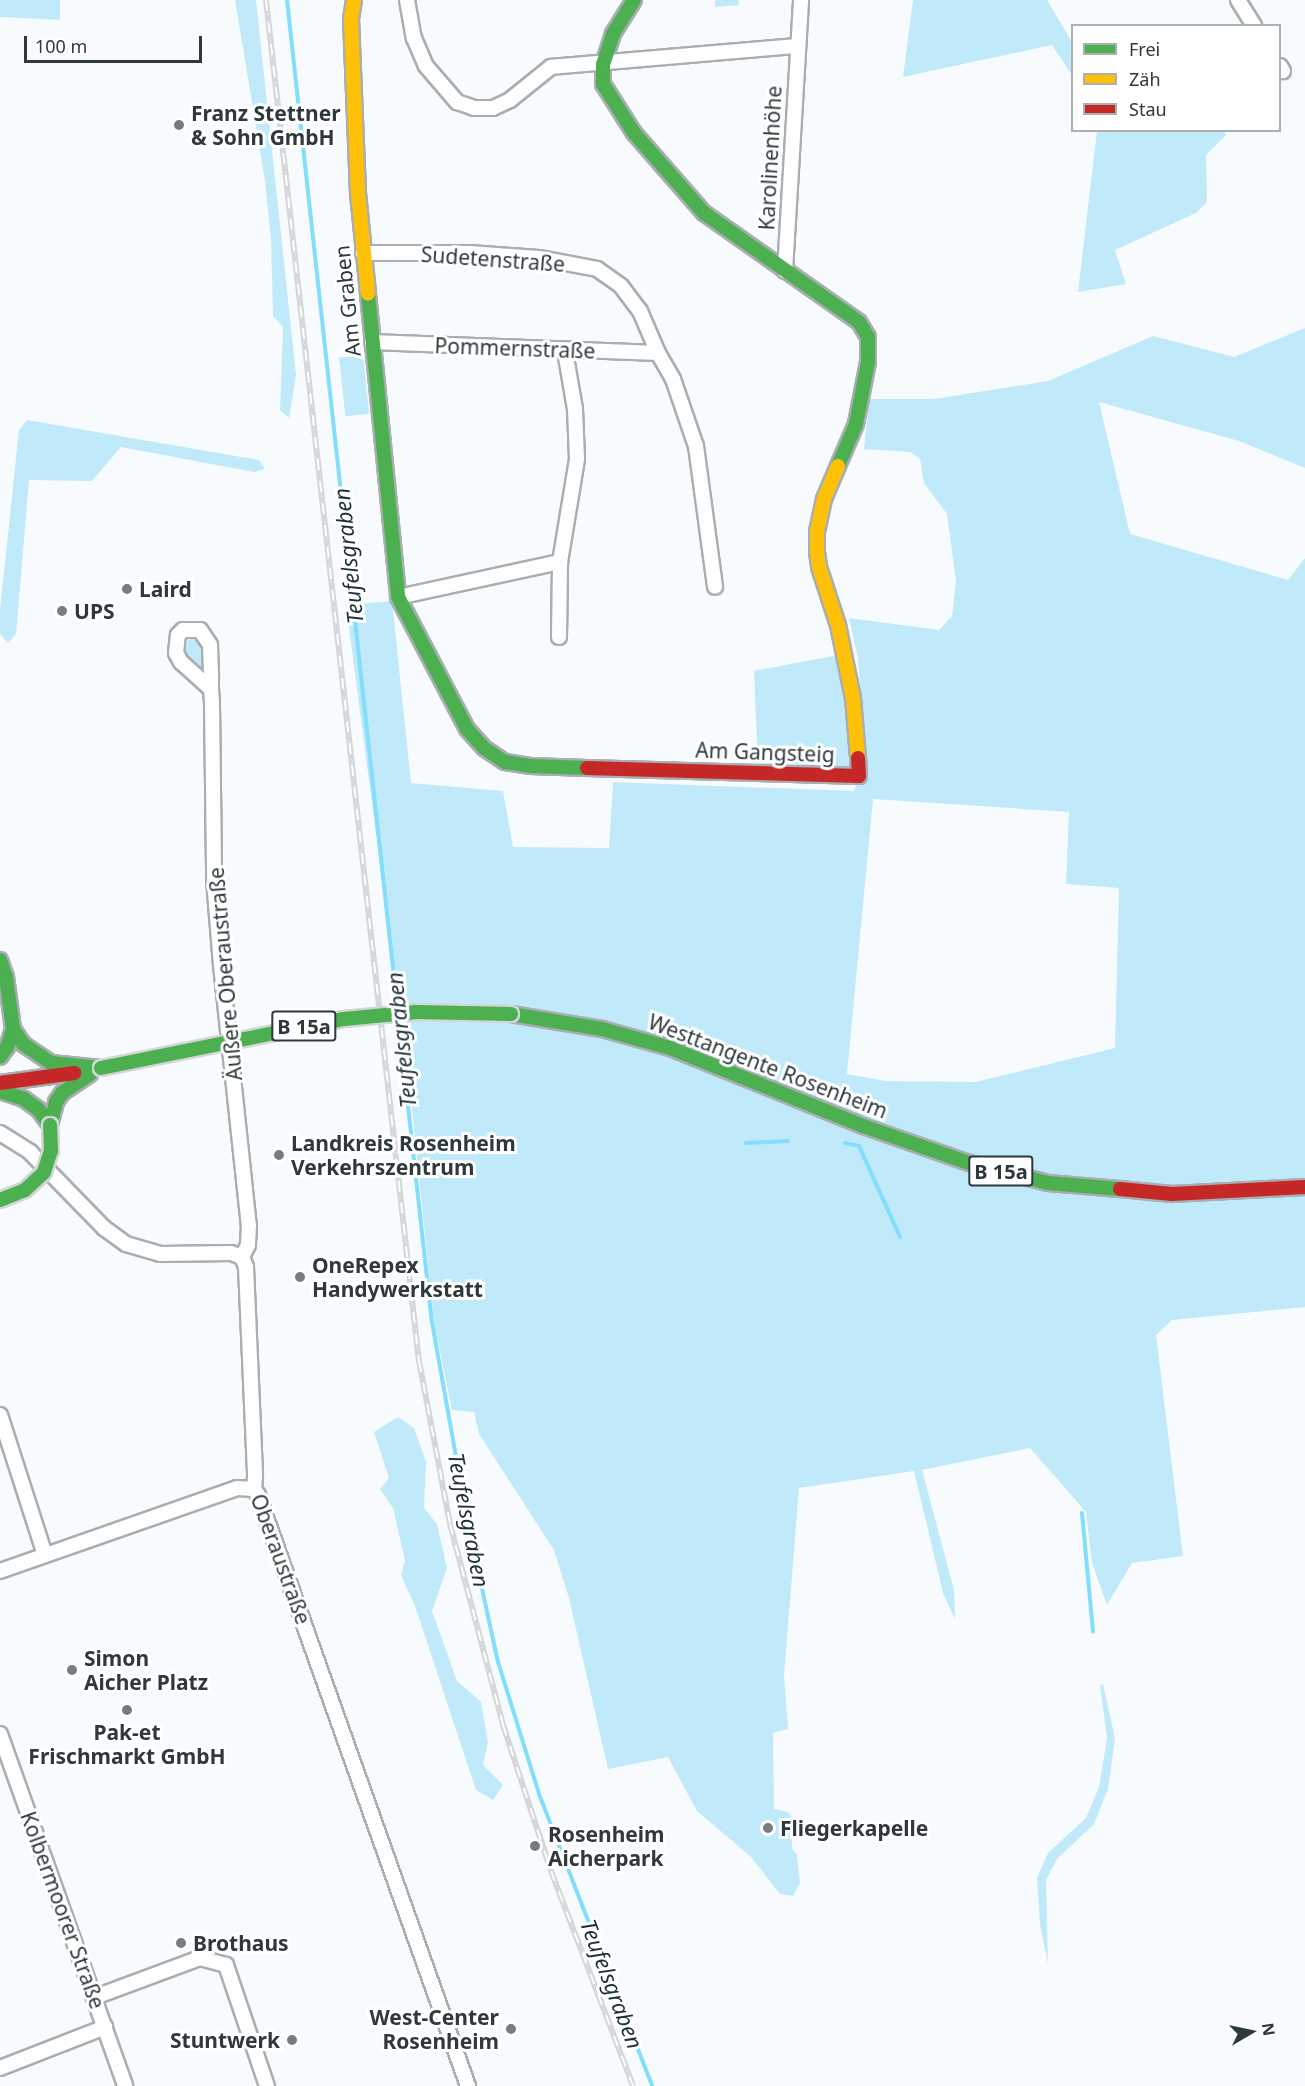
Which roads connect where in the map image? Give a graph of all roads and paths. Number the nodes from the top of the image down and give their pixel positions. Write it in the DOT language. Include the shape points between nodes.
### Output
graph roads {
  1 [pos="354,0"];
  2 [pos="407,0"];
  3 [pos="634,0"];
  4 [pos="801,0"];
  5 [pos="1238,0"];
  6 [pos="1253,24"];
  7 [pos="796,46"];
  8 [pos="603,64"];
  9 [pos="363,253"];
  10 [pos="785,271"];
  11 [pos="372,342"];
  12 [pos="565,351"];
  13 [pos="658,352"];
  14 [pos="856,424"];
  15 [pos="560,561"];
  16 [pos="715,587"];
  17 [pos="398,597"];
  18 [pos="559,637"];
  19 [pos="211,689"];
  20 [pos="0,960"];
  21 [pos="12,1029"];
  22 [pos="0,1057"];
  23 [pos="101,1068"];
  24 [pos="0,1083"];
  25 [pos="0,1091"];
  26 [pos="50,1125"];
  27 [pos="0,1133"];
  28 [pos="1305,1187"];
  29 [pos="0,1200"];
  30 [pos="242,1257"];
  31 [pos="0,1415"];
  32 [pos="254,1489"];
  33 [pos="45,1555"];
  34 [pos="0,1570"];
  35 [pos="0,1734"];
  36 [pos="95,1997"];
  37 [pos="105,2027"];
  38 [pos="0,2068"];
  39 [pos="125,2086"];
  40 [pos="267,2086"];
  41 [pos="468,2086"];
  1 -- 9 [label="main road, Am Graben" via="351,19"];
  2 -- 8 [label="street" via="414,38 426,66 457,102 474,108 493,108 510,100 551,67"];
  3 -- 8 [label="main road, Karolinenhöhe" via="613,34"];
  4 -- 7 [label="street, Karolinenhöhe"];
  5 -- 6 [label="street"];
  7 -- 8 [label="street"];
  7 -- 10 [label="street, Karolinenhöhe"];
  8 -- 10 [label="main road, Karolinenhöhe" via="603,84 634,133 704,213"];
  9 -- 11 [label="main road, Am Graben"];
  9 -- 13 [label="street, Sudetenstraße" via="538,258 597,269 621,286 640,311"];
  10 -- 14 [label="main road, Karolinenhöhe" via="865,328 868,362"];
  11 -- 12 [label="street, Pommernstraße"];
  11 -- 17 [label="main road, Am Graben"];
  12 -- 13 [label="street, Pommernstraße"];
  12 -- 15 [label="street" via="575,409 577,459"];
  13 -- 16 [label="street, Sudetenstraße" via="673,380 696,446"];
  14 -- 17 [label="main road, Am Gangsteig" via="824,499 817,552 838,625 852,698 859,776 530,766 505,762 467,729"];
  15 -- 17 [label="street"];
  15 -- 18 [label="street"];
  19 -- 30 [label="street, Äußere Oberaustraße" via="216,910 249,1225 248,1245"];
  20 -- 21 [label="main road" via="9,994"];
  21 -- 22 [label="main road"];
  21 -- 23 [label="main road" via="23,1044 51,1064"];
  23 -- 24 [label="main road, Westtangente Rosenheim / B 15a"];
  23 -- 26 [label="main road" via="62,1093"];
  23 -- 28 [label="main road, Westtangente Rosenheim / B 15a, bridge" via="344,1019 417,1012 511,1014 602,1029 670,1048 863,1126 969,1163 1048,1183 1163,1194"];
  25 -- 26 [label="main road" via="24,1099"];
  26 -- 29 [label="main road, bridge" via="51,1151 44,1172 25,1190"];
  27 -- 30 [label="street" via="30,1152 104,1228 126,1244 160,1254 231,1253"];
  30 -- 32 [label="street, Oberaustraße"];
  31 -- 33 [label="street"];
  32 -- 33 [label="street" via="237,1488"];
  32 -- 41 [label="street, Oberaustraße"];
  33 -- 34 [label="street"];
  35 -- 36 [label="street, Kolbermoorer Straße"];
  36 -- 37 [label="street, Kolbermoorer Straße"];
  36 -- 40 [label="street" via="200,1958 226,1965"];
  37 -- 38 [label="street"];
  37 -- 39 [label="street, Kolbermoorer Straße"];
}
